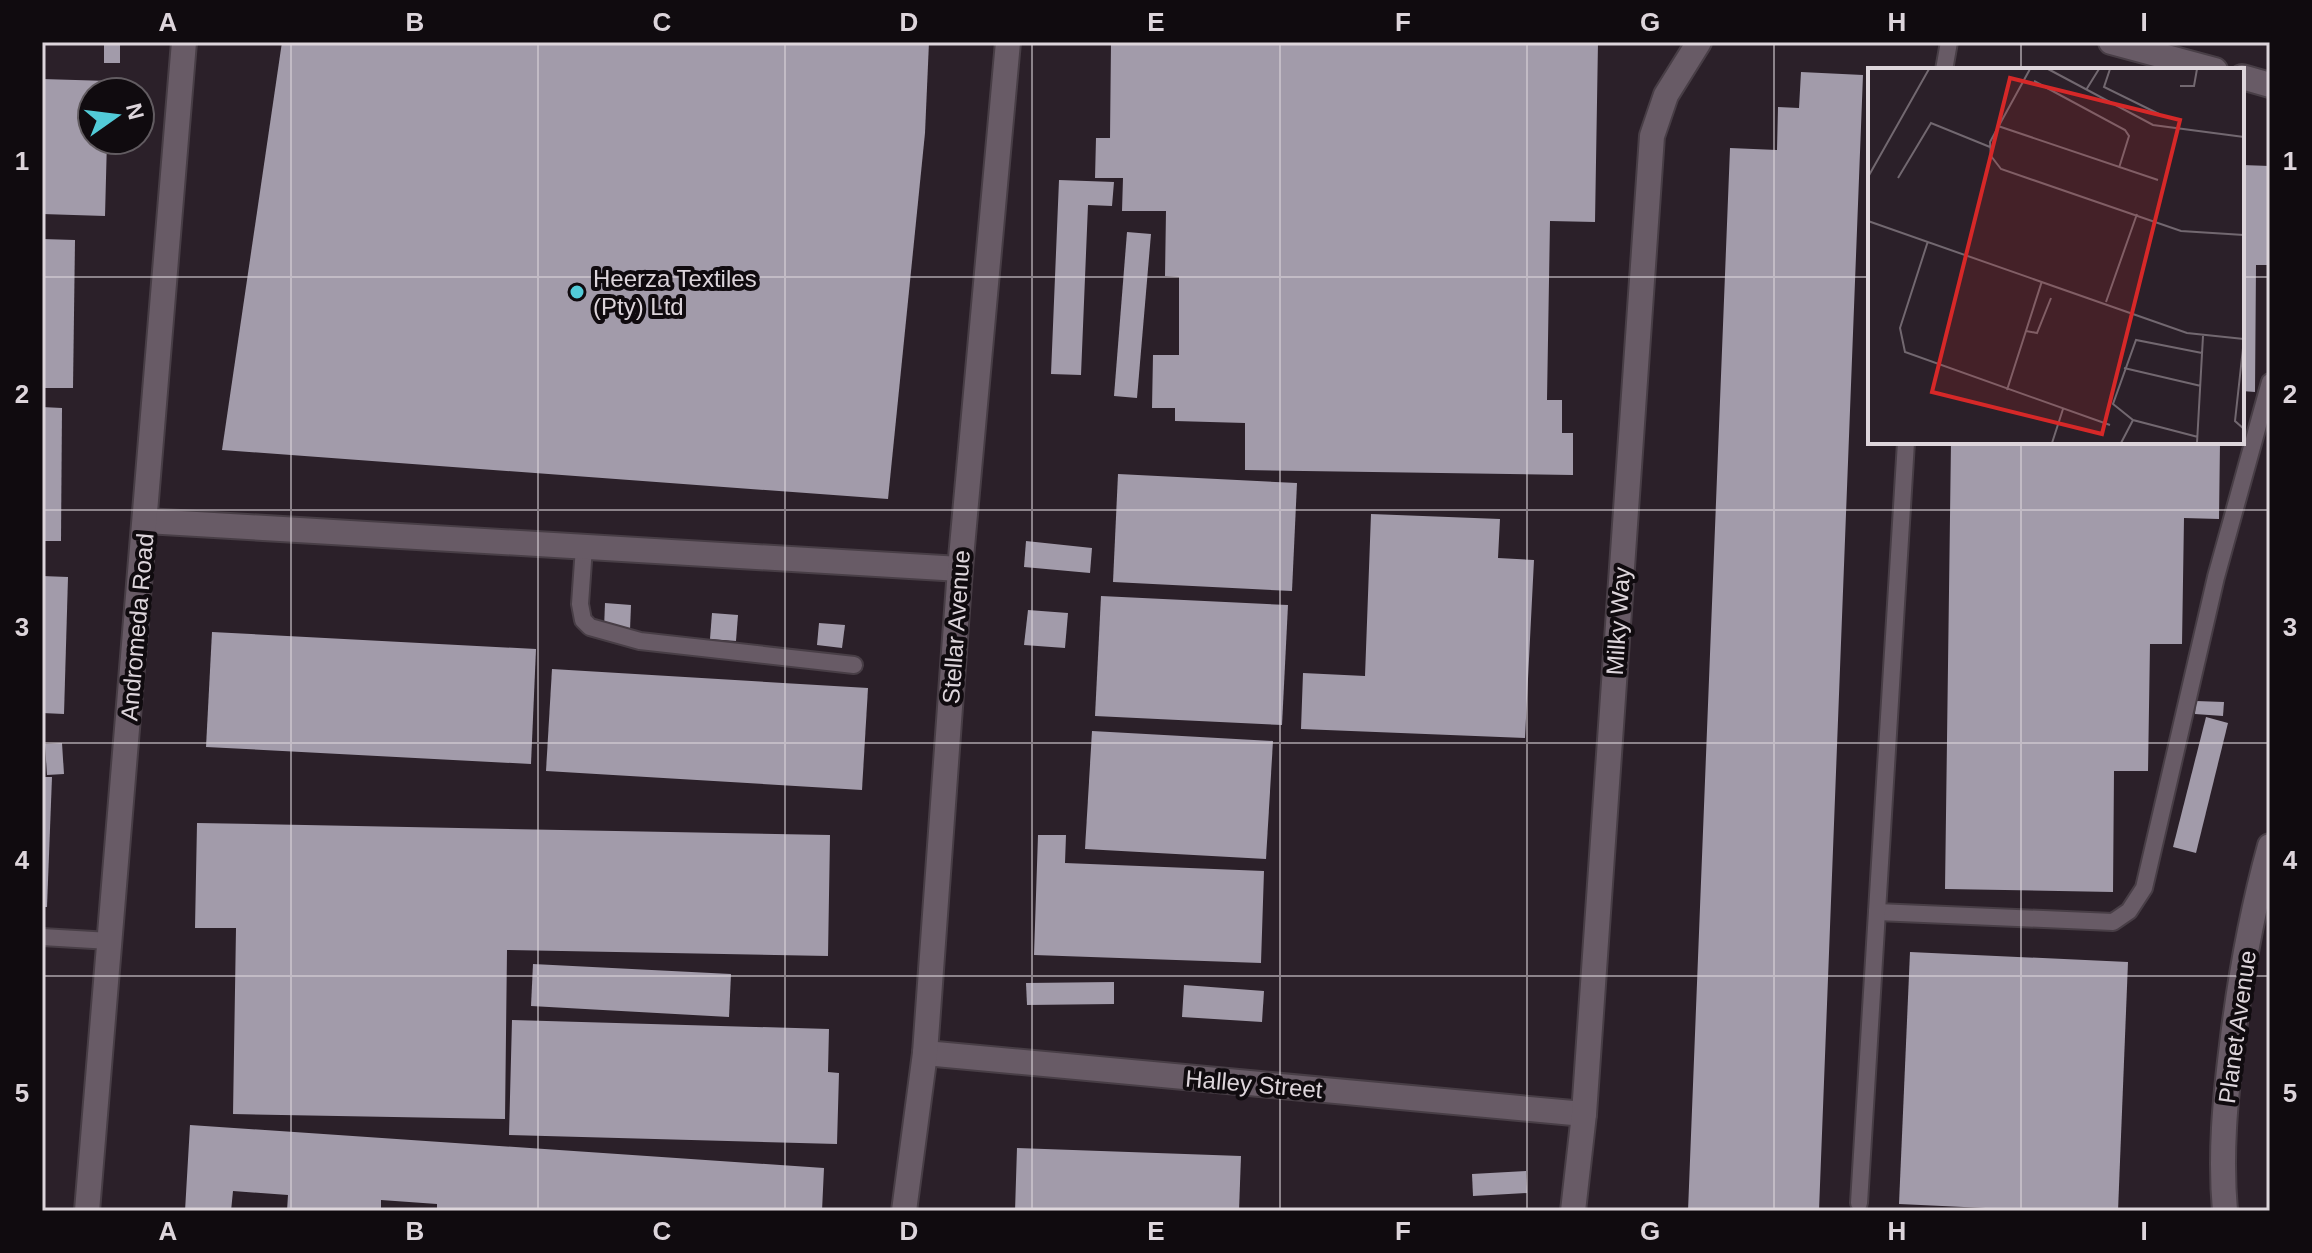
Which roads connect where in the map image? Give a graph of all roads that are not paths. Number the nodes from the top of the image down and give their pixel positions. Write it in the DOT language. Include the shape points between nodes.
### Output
graph roads {
  1 [pos="184,42"];
  2 [pos="1008,42"];
  3 [pos="1699,42"];
  4 [pos="1949,42"];
  5 [pos="2111,42"];
  6 [pos="1944,68"];
  7 [pos="2208,68"];
  8 [pos="2244,78"];
  9 [pos="2270,85"];
  10 [pos="2270,382"];
  11 [pos="1906,444"];
  12 [pos="146,521"];
  13 [pos="584,547"];
  14 [pos="960,569"];
  15 [pos="854,665"];
  16 [pos="2270,846"];
  17 [pos="1877,912"];
  18 [pos="42,937"];
  19 [pos="110,941"];
  20 [pos="925,1053"];
  21 [pos="1584,1114"];
  22 [pos="1859,1203"];
  23 [pos="87,1211"];
  24 [pos="904,1211"];
  25 [pos="1573,1211"];
  26 [pos="2225,1211"];
  1 -- 12 [label="street, Andromeda Road"];
  2 -- 14 [label="street, Stellar Avenue"];
  3 -- 21 [label="street, Milky Way" via="1666,95 1652,136"];
  4 -- 6 [label="lane"];
  5 -- 7 [label="street"];
  8 -- 9 [label="street"];
  10 -- 17 [label="lane" via="2216,577 2144,888 2129,911 2113,922"];
  11 -- 17 [label="lane"];
  12 -- 13 [label="street"];
  12 -- 19 [label="street, Andromeda Road"];
  13 -- 14 [label="street"];
  13 -- 15 [label="lane" via="580,604 590,627 640,641"];
  14 -- 20 [label="street, Stellar Avenue"];
  16 -- 26 [label="street, Planet Avenue" via="2241,968 2221,1165"];
  17 -- 22 [label="lane"];
  18 -- 19 [label="lane"];
  19 -- 23 [label="street, Andromeda Road"];
  20 -- 21 [label="street, Halley Street"];
  20 -- 24 [label="street, Stellar Avenue"];
  21 -- 25 [label="street, Milky Way"];
}
